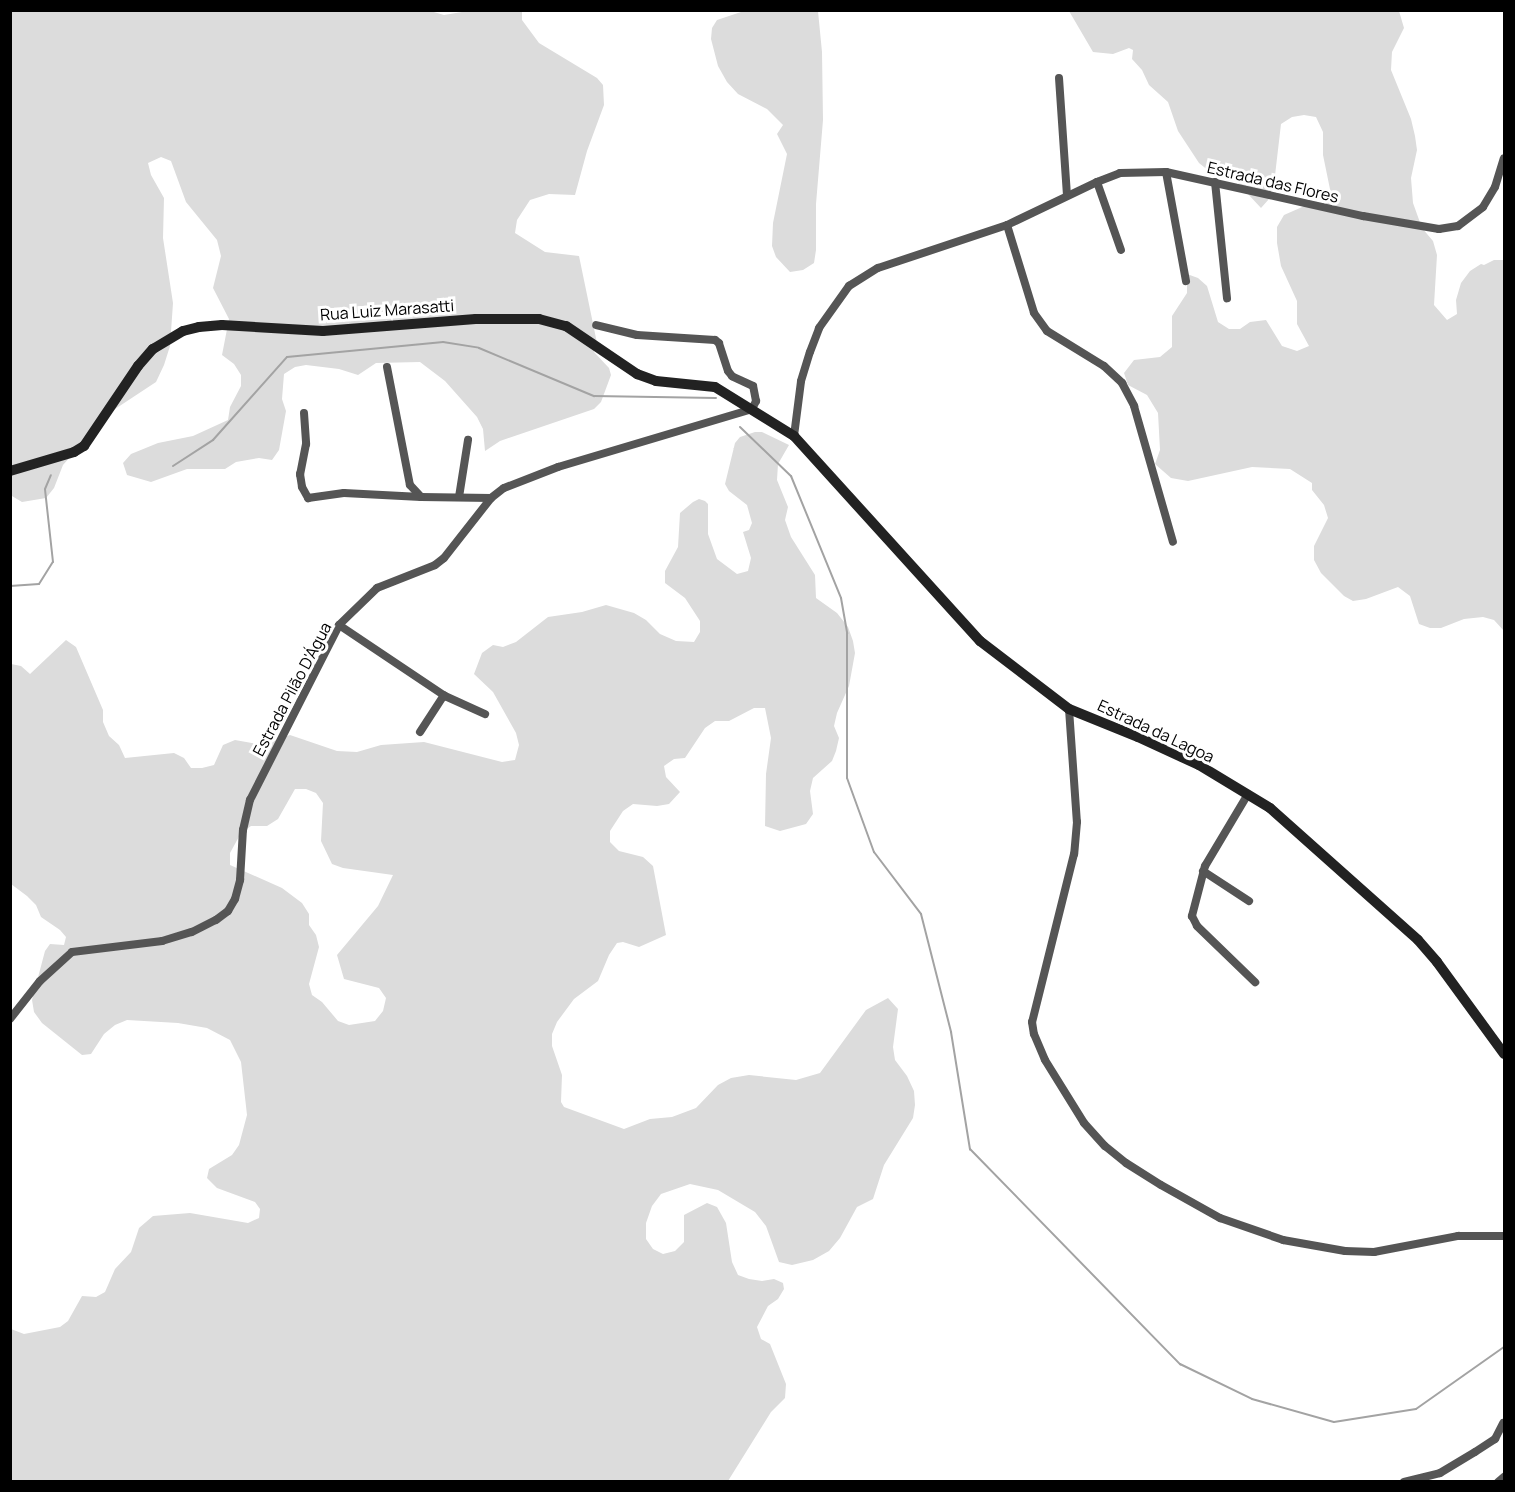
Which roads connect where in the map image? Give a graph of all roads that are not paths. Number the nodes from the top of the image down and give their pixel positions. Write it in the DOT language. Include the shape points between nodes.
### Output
graph roads {
  1 [pos="1059,78"];
  2 [pos="1504,158"];
  3 [pos="1166,172"];
  4 [pos="1097,182"];
  5 [pos="1215,182"];
  6 [pos="1067,195"];
  7 [pos="1007,225"];
  8 [pos="1121,250"];
  9 [pos="1186,281"];
  10 [pos="1227,298"];
  11 [pos="596,325"];
  12 [pos="387,367"];
  13 [pos="752,409"];
  14 [pos="303,413"];
  15 [pos="794,436"];
  16 [pos="468,440"];
  17 [pos="10,471"];
  18 [pos="459,496"];
  19 [pos="421,497"];
  20 [pos="491,498"];
  21 [pos="1173,542"];
  22 [pos="339,625"];
  23 [pos="444,695"];
  24 [pos="1069,709"];
  25 [pos="485,714"];
  26 [pos="420,732"];
  27 [pos="1248,794"];
  28 [pos="1203,871"];
  29 [pos="1249,901"];
  30 [pos="1255,982"];
  31 [pos="10,1019"];
  32 [pos="1504,1054"];
  33 [pos="1504,1236"];
  34 [pos="1503,1423"];
  35 [pos="1504,1478"];
  36 [pos="1404,1482"];
  37 [pos="1498,1482"];
  1 -- 6 [label="street"];
  2 -- 5 [label="street, Estrada das Flores" via="1495,188 1483,207 1458,226 1439,229"];
  3 -- 4 [label="street, Estrada das Flores" via="1120,173"];
  3 -- 5 [label="street, Estrada das Flores"];
  3 -- 9 [label="street"];
  4 -- 6 [label="street, Estrada das Flores"];
  4 -- 8 [label="street"];
  5 -- 10 [label="street"];
  6 -- 7 [label="street, Estrada das Flores"];
  7 -- 15 [label="street, Estrada das Flores" via="878,268 849,286 819,328 810,352 801,381"];
  7 -- 21 [label="street" via="1034,313 1047,331 1104,366 1122,383 1134,406"];
  11 -- 13 [label="street" via="637,335 715,340 732,376 753,386 756,401"];
  12 -- 19 [label="street" via="407,477"];
  13 -- 15 [label="street, Rua Luiz Marasatti"];
  13 -- 17 [label="street, Rua Luiz Marasatti" via="716,387 645,378 566,326 539,319 476,319 322,331 218,325 183,331 153,349 84,446"];
  13 -- 20 [label="street, Estrada Pilão D'Água" via="558,467 519,481"];
  14 -- 19 [label="street" via="306,444 300,474 308,498 344,493"];
  15 -- 24 [label="street, Estrada da Lagoa" via="980,641"];
  16 -- 18 [label="street"];
  18 -- 19 [label="street"];
  18 -- 20 [label="street"];
  20 -- 22 [label="street, Estrada Pilão D'Água" via="444,558 427,570 377,588"];
  22 -- 23 [label="street"];
  22 -- 31 [label="street, Estrada Pilão D'Água" via="250,801 243,830 240,880 228,910 192,932 162,940 81,950 66,956"];
  23 -- 25 [label="street"];
  23 -- 26 [label="street"];
  24 -- 27 [label="street, Estrada da Lagoa" via="1138,736"];
  24 -- 33 [label="street" via="1077,822 1074,854 1032,1022 1045,1060 1084,1123 1126,1163 1161,1185 1220,1218 1283,1240 1374,1252 1458,1236"];
  27 -- 28 [label="street"];
  27 -- 32 [label="street, Estrada da Lagoa" via="1306,838 1418,940"];
  28 -- 29 [label="street"];
  28 -- 30 [label="street" via="1193,921"];
  34 -- 36 [label="street" via="1495,1439 1467,1458 1440,1473"];
  35 -- 37 [label="street"];
}
